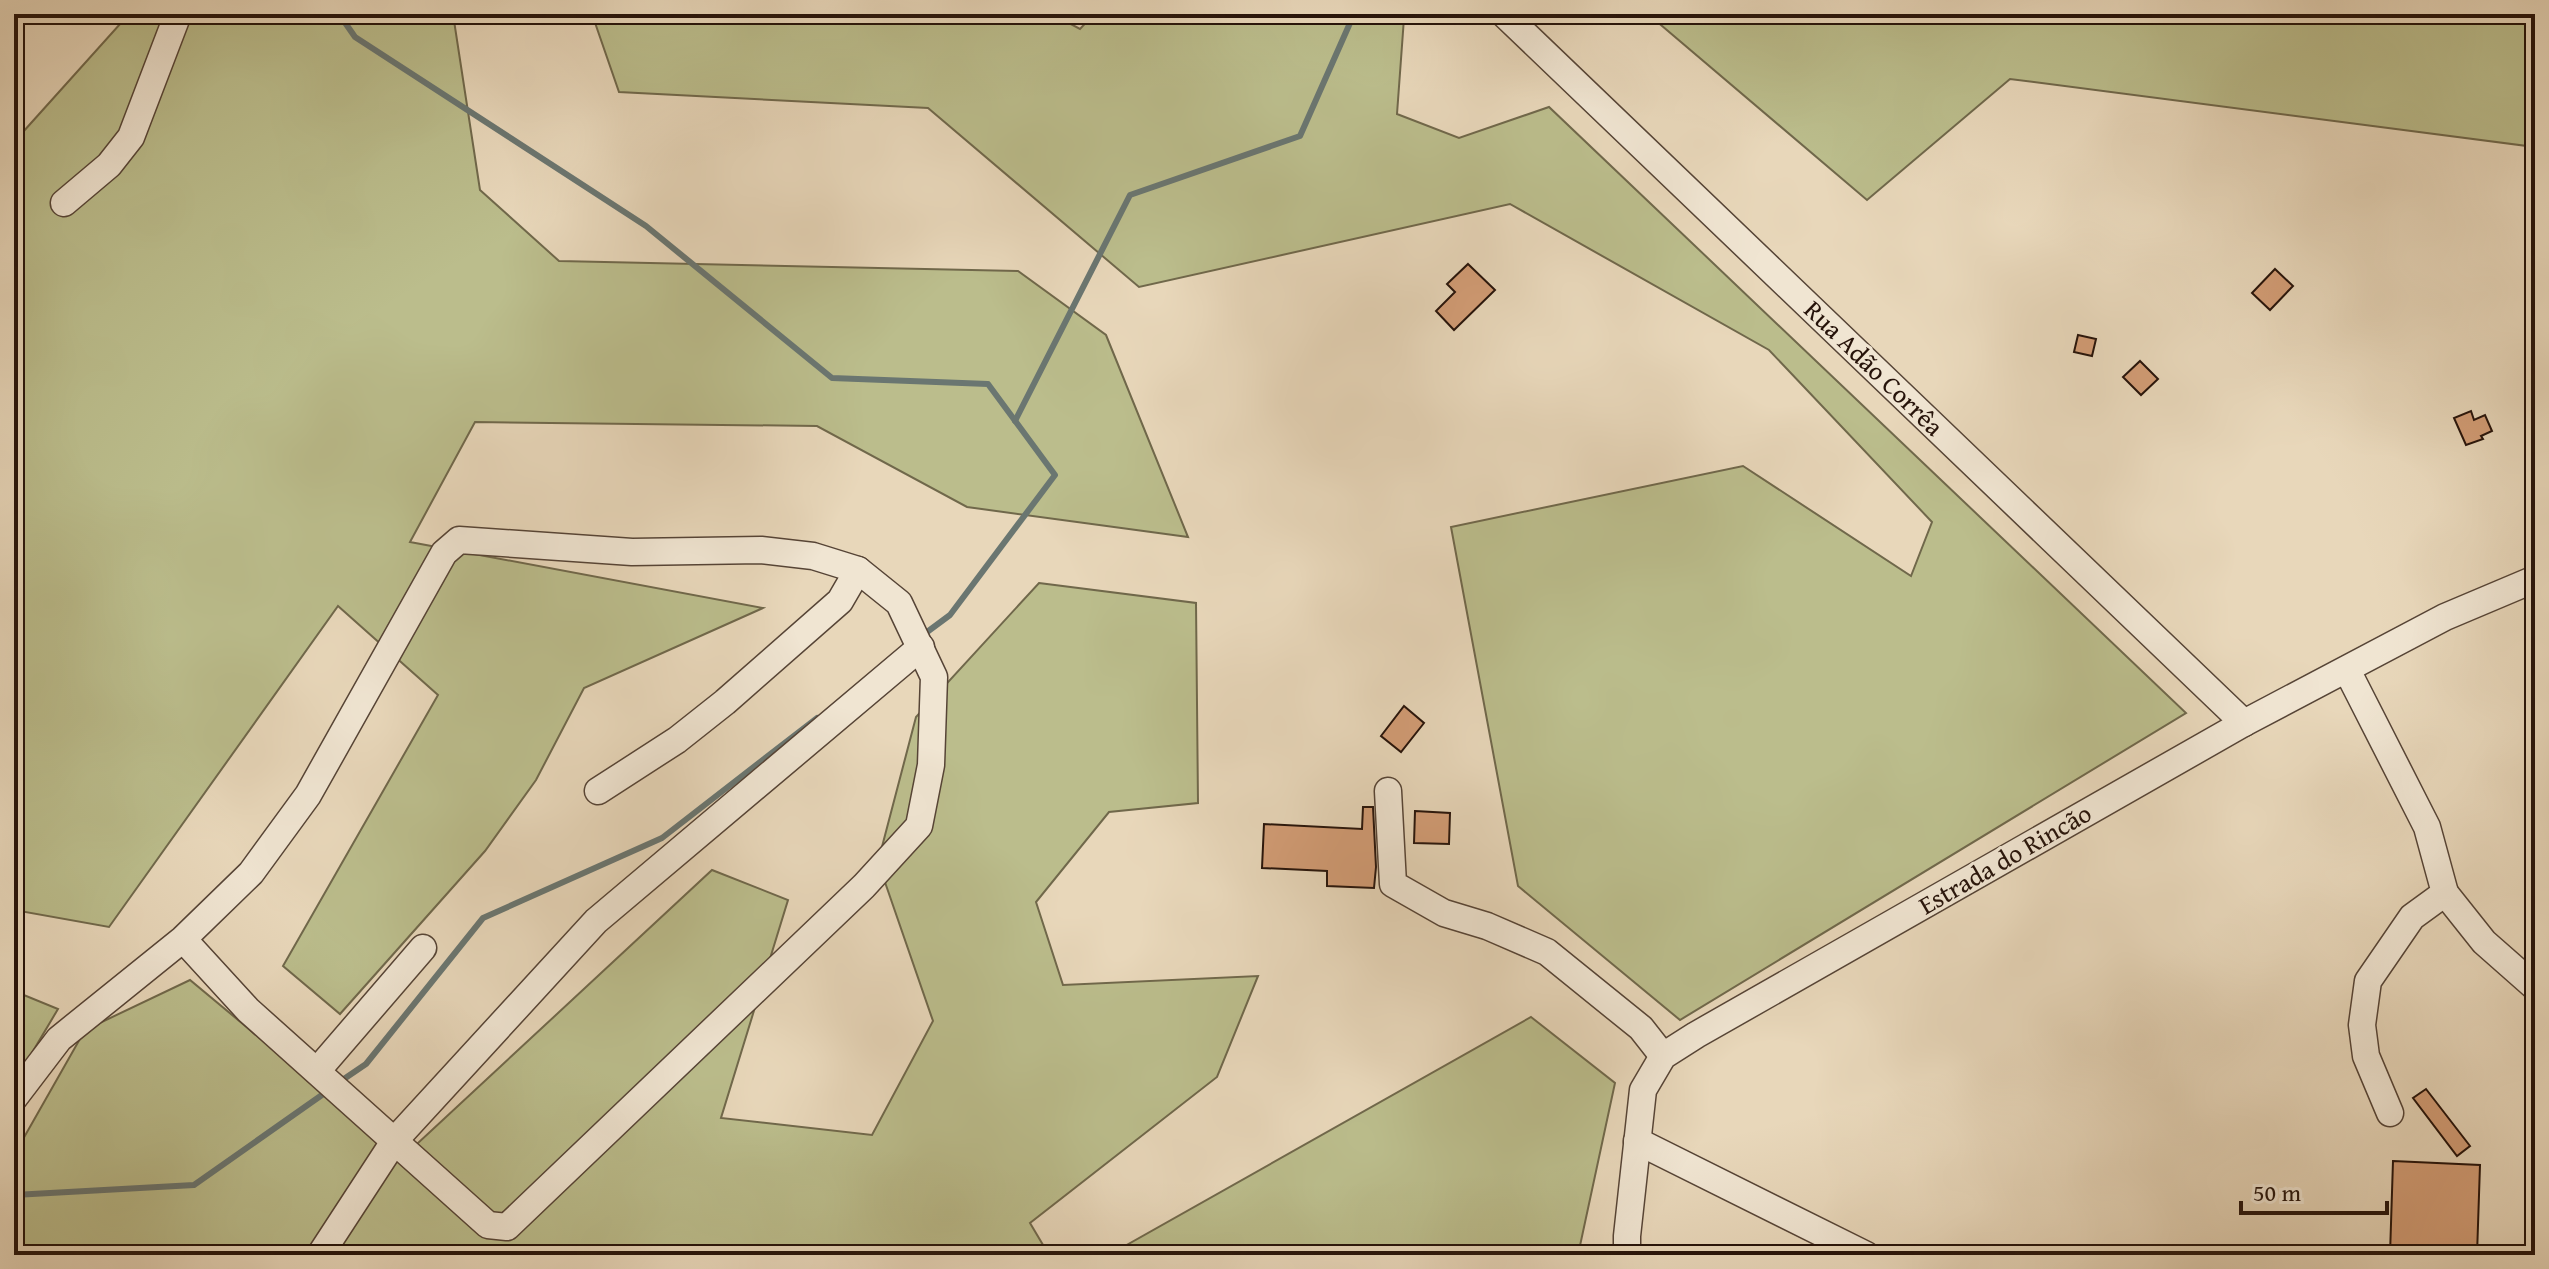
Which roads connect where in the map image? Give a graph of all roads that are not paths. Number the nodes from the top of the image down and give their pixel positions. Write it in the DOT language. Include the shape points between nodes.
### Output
graph roads {
  1 [pos="178,14"];
  2 [pos="1504,14"];
  3 [pos="64,203"];
  4 [pos="858,570"];
  5 [pos="2535,579"];
  6 [pos="921,647"];
  7 [pos="2347,670"];
  8 [pos="2244,723"];
  9 [pos="598,791"];
  10 [pos="1388,791"];
  11 [pos="2445,893"];
  12 [pos="183,939"];
  13 [pos="423,948"];
  14 [pos="2535,987"];
  15 [pos="1663,1056"];
  16 [pos="317,1071"];
  17 [pos="14,1098"];
  18 [pos="2390,1113"];
  19 [pos="395,1140"];
  20 [pos="1637,1141"];
  21 [pos="320,1255"];
  22 [pos="1627,1255"];
  23 [pos="1866,1255"];
  1 -- 3 [label="street" via="131,137 109,165"];
  2 -- 8 [label="street, Rua Adão Corrêa"];
  4 -- 6 [label="street" via="899,603"];
  4 -- 9 [label="street" via="840,601 725,702"];
  4 -- 12 [label="street" via="813,556 761,550 632,552 459,540 444,553 308,795 251,873"];
  5 -- 7 [label="street, Estrada do Rincão" via="2445,617"];
  6 -- 19 [label="street" via="596,921"];
  6 -- 19 [label="street" via="934,677 931,765 919,826 864,886 507,1227 488,1225"];
  7 -- 8 [label="street, Estrada do Rincão"];
  7 -- 11 [label="street" via="2427,827"];
  8 -- 15 [label="street, Estrada do Rincão"];
  10 -- 15 [label="street" via="1393,884 1444,913 1547,952 1641,1028"];
  11 -- 14 [label="street" via="2490,948"];
  11 -- 18 [label="street" via="2412,917 2368,981 2362,1025 2366,1056"];
  12 -- 16 [label="street" via="248,1010"];
  12 -- 17 [label="street" via="59,1039"];
  13 -- 16 [label="street"];
  15 -- 20 [label="street, Estrada do Rincão" via="1643,1090"];
  16 -- 19 [label="street"];
  19 -- 21 [label="street"];
  20 -- 22 [label="street, Estrada do Rincão"];
  20 -- 23 [label="street"];
}
